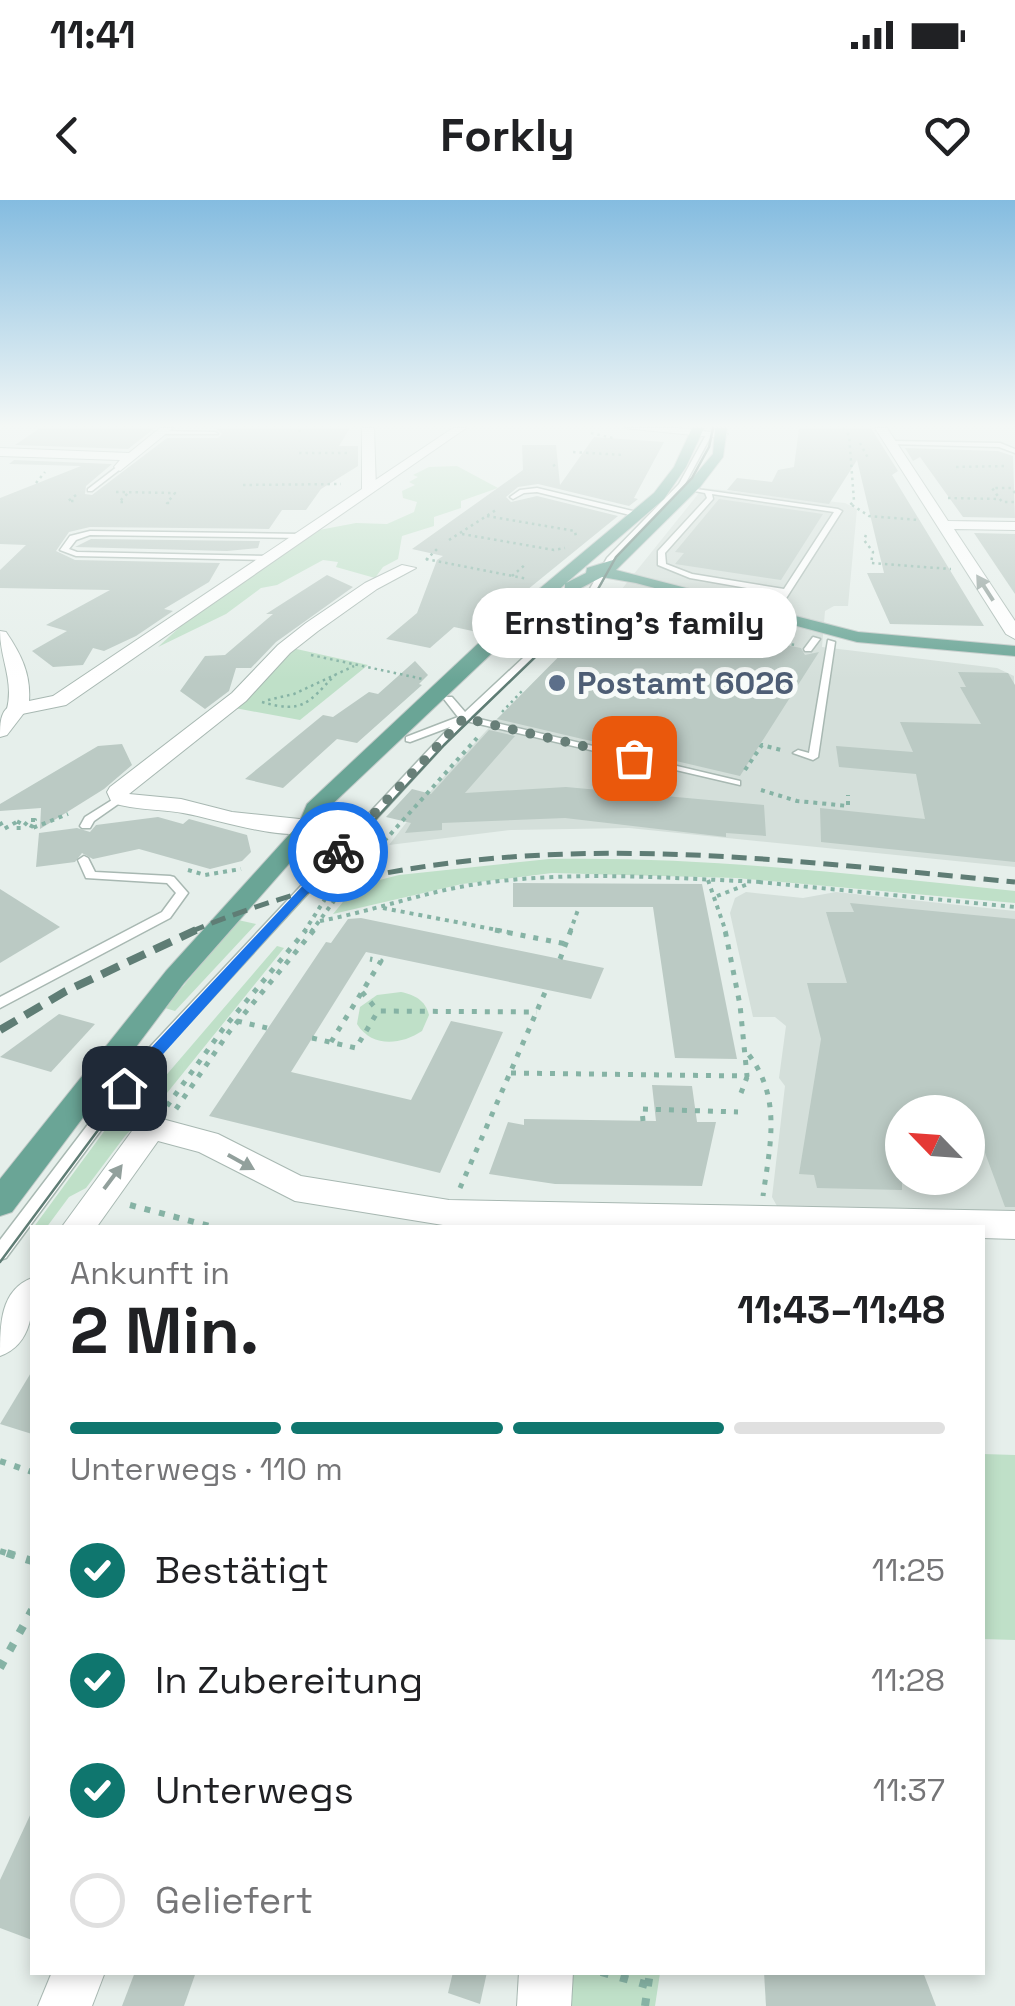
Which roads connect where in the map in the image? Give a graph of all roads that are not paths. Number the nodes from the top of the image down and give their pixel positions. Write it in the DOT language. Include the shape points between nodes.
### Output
graph roads {
  1 [pos="335,512"];
  2 [pos="627,512"];
  3 [pos="641,512"];
  4 [pos="656,512"];
  5 [pos="674,512"];
  6 [pos="698,512"];
  7 [pos="837,512"];
  8 [pos="938,512"];
  9 [pos="638,515"];
  10 [pos="946,525"];
  11 [pos="1015,526"];
  12 [pos="300,536"];
  13 [pos="268,558"];
  14 [pos="624,558"];
  15 [pos="417,564"];
  16 [pos="593,578"];
  17 [pos="559,587"];
  18 [pos="786,592"];
  19 [pos="688,595"];
  20 [pos="757,613"];
  21 [pos="789,622"];
  22 [pos="1015,634"];
  23 [pos="0,636"];
  24 [pos="816,644"];
  25 [pos="1015,651"];
  26 [pos="1015,663"];
  27 [pos="446,692"];
  28 [pos="17,709"];
  29 [pos="464,718"];
  30 [pos="0,731"];
  31 [pos="410,738"];
  32 [pos="798,753"];
  33 [pos="738,780"];
  34 [pos="120,798"];
  35 [pos="86,826"];
  36 [pos="308,827"];
  37 [pos="84,860"];
  38 [pos="0,1003"];
  39 [pos="0,1203"];
  40 [pos="410,1218"];
  41 [pos="79,1225"];
  42 [pos="1015,1225"];
  43 [pos="0,1253"];
  44 [pos="30,1296"];
  45 [pos="0,1340"];
  46 [pos="78,1975"];
  47 [pos="546,1975"];
  48 [pos="65,2006"];
  49 [pos="544,2006"];
  1 -- 12 [label="street"];
  2 -- 9 [label="lane"];
  3 -- 9 [label="main road"];
  4 -- 16 [label="lane"];
  5 -- 14 [label="main road"];
  6 -- 18 [label="lane" via="661,553 662,564 690,576"];
  7 -- 18 [label="lane"];
  8 -- 10 [label="street"];
  9 -- 16 [label="main road"];
  10 -- 11 [label="street"];
  22 -- 10 [label="street, one-way"];
  12 -- 13 [label="street"];
  12 -- 13 [label="lane" via="90,533 73,538 64,550"];
  13 -- 28 [label="street" via="59,700"];
  14 -- 16 [label="main road"];
  14 -- 19 [label="main road"];
  15 -- 34 [label="street" via="371,586 284,649 216,722 125,784"];
  16 -- 17 [label="main road"];
  16 -- 17 [label="main road"];
  16 -- 19 [label="main road"];
  16 -- 24 [label="main road"];
  16 -- 29 [label="lane" via="558,631"];
  17 -- 27 [label="main road"];
  18 -- 20 [label="lane"];
  19 -- 20 [label="main road"];
  19 -- 21 [label="lane" via="767,622"];
  20 -- 21 [label="main road"];
  21 -- 25 [label="main road" via="893,642"];
  23 -- 28 [label="street" via="20,677"];
  24 -- 26 [label="main road"];
  24 -- 32 [label="lane" via="813,756"];
  27 -- 29 [label="lane"];
  27 -- 31 [label="main road"];
  27 -- 36 [label="main road" via="315,809"];
  28 -- 30 [label="street"];
  29 -- 31 [label="lane"];
  29 -- 33 [label="lane"];
  29 -- 43 [label="lane" via="148,1058"];
  31 -- 36 [label="main road" via="337,815"];
  34 -- 35 [label="lane"];
  34 -- 36 [label="street"];
  36 -- 39 [label="main road" via="175,977"];
  37 -- 38 [label="lane" via="90,875 170,880 182,893 166,914"];
  41 -- 40 [label="street, one-way" via="150,1128 206,1142 294,1188"];
  40 -- 42 [label="street" via="449,1213"];
  44 -- 45 [label="street"];
  46 -- 48 [label="street"];
  47 -- 49 [label="street"];
}
